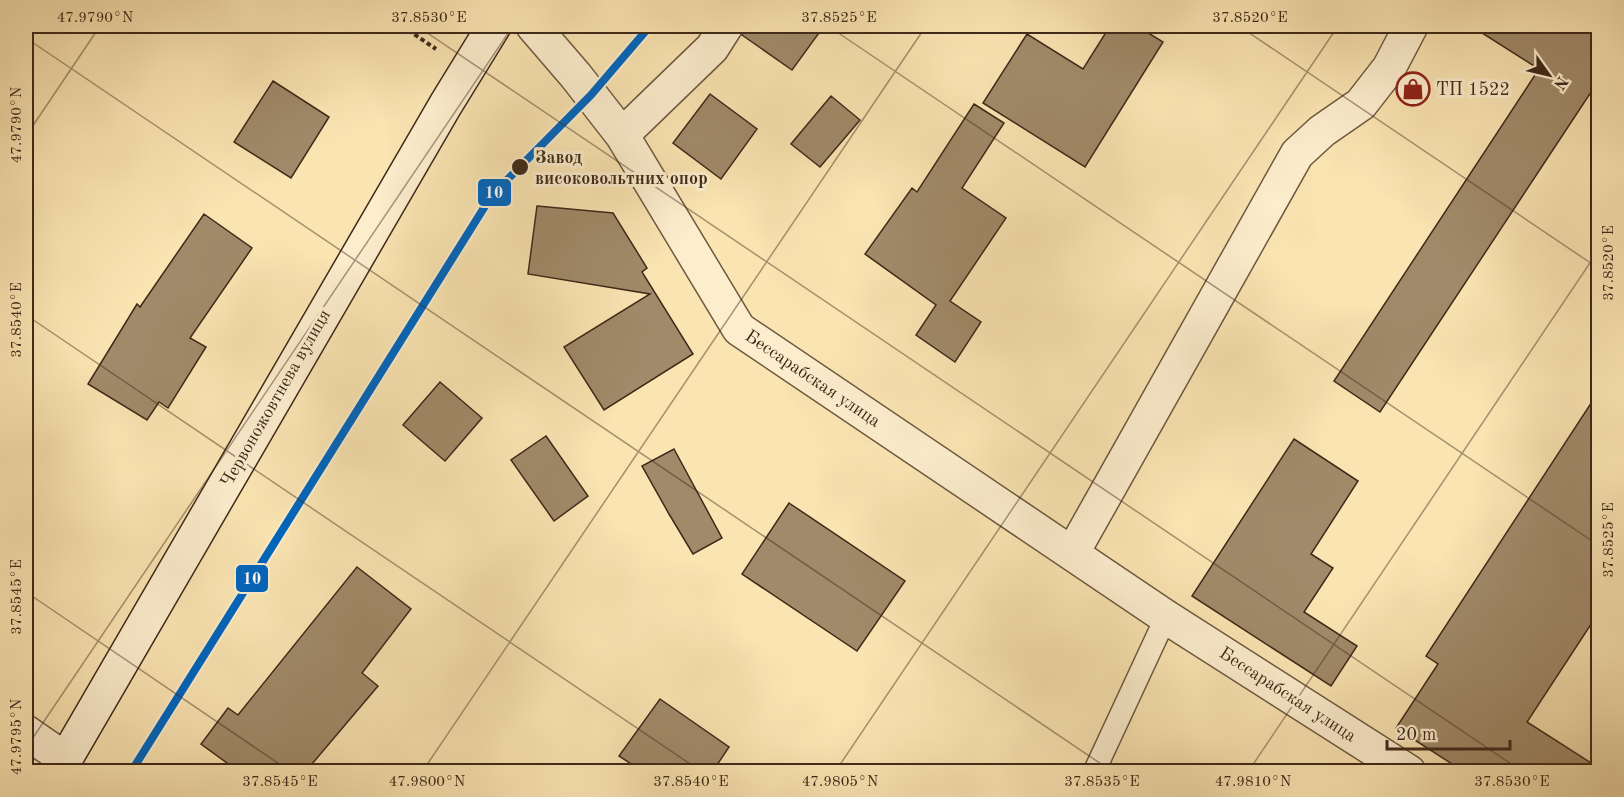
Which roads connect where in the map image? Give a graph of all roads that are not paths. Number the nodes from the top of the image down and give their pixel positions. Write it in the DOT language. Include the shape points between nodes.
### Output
graph roads {
  1 [pos="494,26"];
  2 [pos="533,26"];
  3 [pos="726,26"];
  4 [pos="1411,26"];
  5 [pos="622,135"];
  6 [pos="1073,552"];
  7 [pos="1166,617"];
  8 [pos="26,732"];
  9 [pos="62,765"];
  10 [pos="1094,771"];
  11 [pos="1409,771"];
  1 -- 9 [label="street, Червоножовтнева вулиця"];
  2 -- 5 [label="street, Бессарабская улица"];
  3 -- 5 [label="street" via="712,48"];
  4 -- 6 [label="street" via="1389,68 1361,104 1297,154"];
  5 -- 6 [label="street, Бессарабская улица" via="739,328"];
  6 -- 7 [label="street, Бессарабская улица"];
  7 -- 10 [label="lane"];
  7 -- 11 [label="street, Бессарабская улица"];
  8 -- 9 [label="street"];
}
